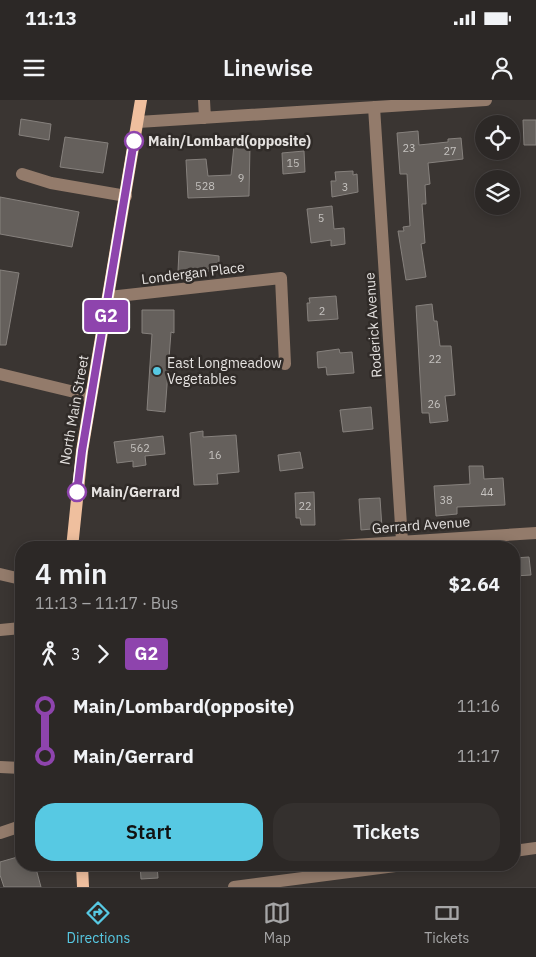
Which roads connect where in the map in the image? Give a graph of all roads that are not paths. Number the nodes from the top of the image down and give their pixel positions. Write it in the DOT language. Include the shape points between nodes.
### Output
graph roads {
  1 [pos="141,100"];
  2 [pos="204,100"];
  3 [pos="481,100"];
  4 [pos="486,100"];
  5 [pos="329,105"];
  6 [pos="374,107"];
  7 [pos="205,118"];
  8 [pos="138,122"];
  9 [pos="22,174"];
  10 [pos="126,196"];
  11 [pos="109,297"];
  12 [pos="285,364"];
  13 [pos="0,374"];
  14 [pos="91,396"];
  15 [pos="536,533"];
  16 [pos="73,541"];
  17 [pos="402,541"];
  18 [pos="0,574"];
  19 [pos="15,578"];
  20 [pos="15,629"];
  21 [pos="0,630"];
  22 [pos="0,767"];
  23 [pos="15,768"];
  24 [pos="15,828"];
  25 [pos="0,833"];
  26 [pos="536,848"];
  27 [pos="520,850"];
  28 [pos="82,871"];
  29 [pos="358,871"];
  30 [pos="83,887"];
  31 [pos="234,887"];
  1 -- 8 [label="main road, North Main Street"];
  2 -- 7 [label="street"];
  3 -- 4 [label="street"];
  3 -- 6 [label="street"];
  5 -- 6 [label="street"];
  5 -- 7 [label="street"];
  6 -- 17 [label="street, Roderick Avenue"];
  7 -- 8 [label="street"];
  8 -- 10 [label="main road, North Main Street"];
  9 -- 10 [label="street" via="51,183"];
  10 -- 11 [label="main road, North Main Street"];
  11 -- 12 [label="street, Londergan Place" via="281,278"];
  11 -- 14 [label="main road, North Main Street"];
  13 -- 14 [label="street"];
  14 -- 16 [label="main road, North Main Street" via="79,466"];
  15 -- 17 [label="street, Gerrard Avenue"];
  18 -- 19 [label="street"];
  20 -- 21 [label="street"];
  22 -- 23 [label="street"];
  24 -- 25 [label="street"];
  26 -- 27 [label="street"];
  28 -- 30 [label="main road"];
  29 -- 31 [label="street"];
}
